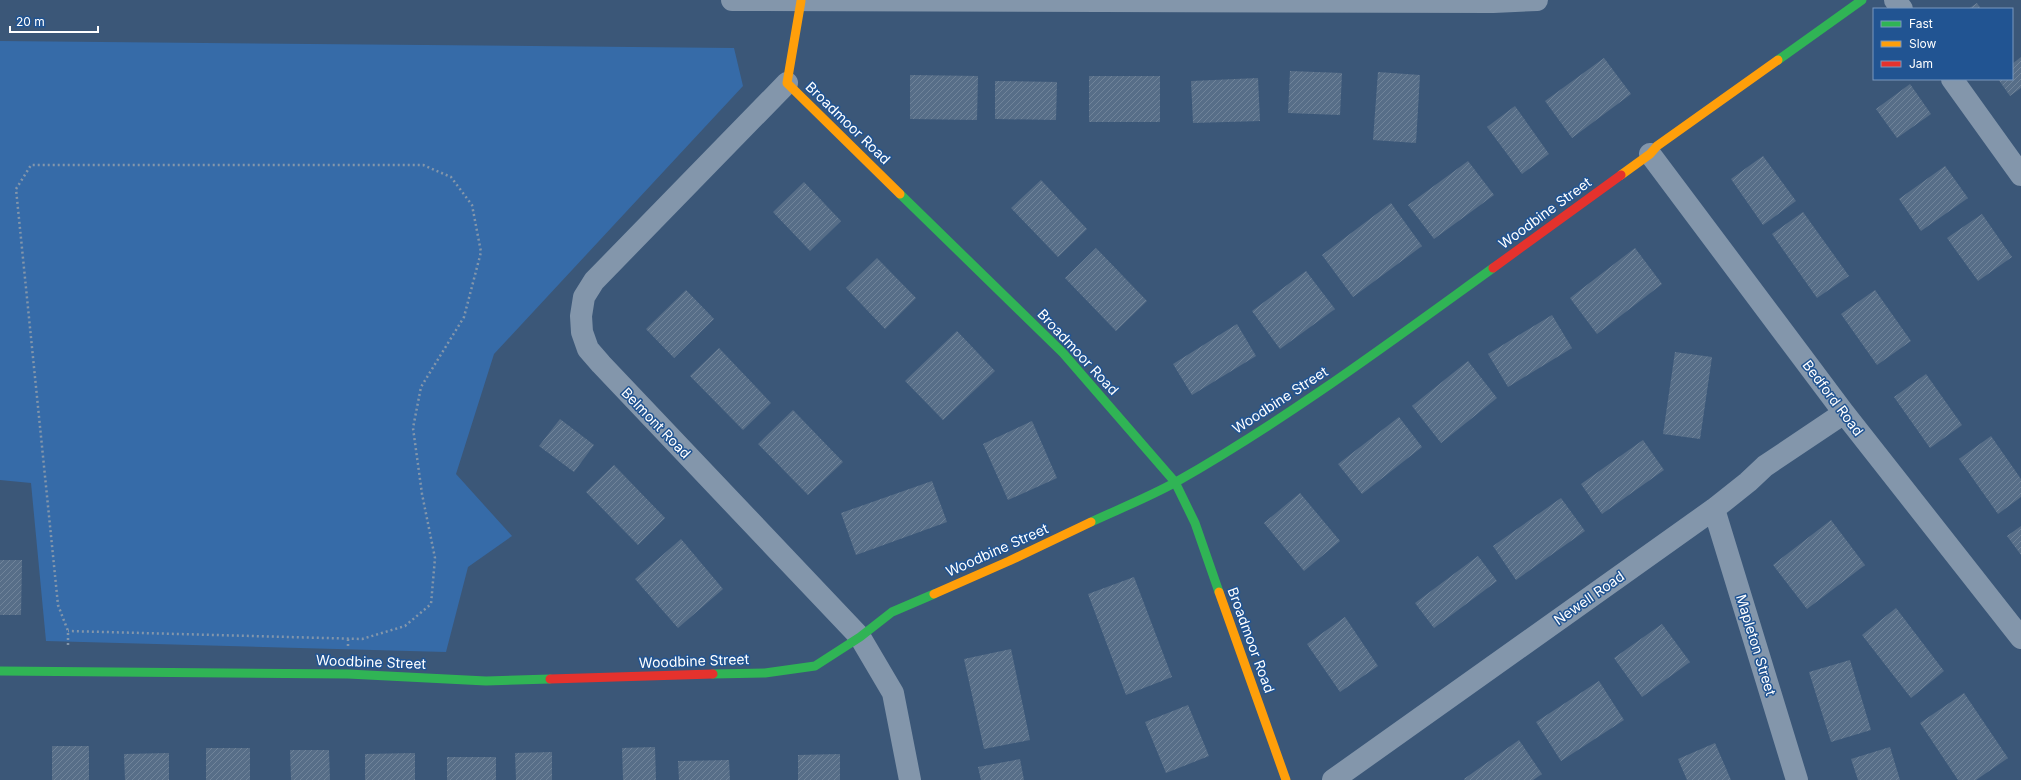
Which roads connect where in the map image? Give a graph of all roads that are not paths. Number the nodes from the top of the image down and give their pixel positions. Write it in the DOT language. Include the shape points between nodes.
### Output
graph roads {
  1 [pos="732,0"];
  2 [pos="1537,0"];
  3 [pos="1862,0"];
  4 [pos="1895,0"];
  5 [pos="801,1"];
  6 [pos="1901,8"];
  7 [pos="1953,80"];
  8 [pos="787,84"];
  9 [pos="1650,154"];
  10 [pos="2021,175"];
  11 [pos="1844,413"];
  12 [pos="1175,482"];
  13 [pos="1714,509"];
  14 [pos="860,637"];
  15 [pos="2021,638"];
  16 [pos="0,671"];
  17 [pos="910,780"];
  18 [pos="1286,780"];
  19 [pos="1333,780"];
  20 [pos="1797,780"];
  1 -- 5 [label="street"];
  2 -- 5 [label="street"];
  3 -- 9 [label="street, Woodbine Street" via="1657,146"];
  4 -- 6 [label="street"];
  5 -- 8 [label="street, Broadmoor Road"];
  7 -- 10 [label="street"];
  8 -- 12 [label="street, Broadmoor Road" via="1063,353"];
  8 -- 14 [label="street, Belmont Road" via="594,280 584,298 582,332 588,349 601,364"];
  9 -- 11 [label="street, Bedford Road"];
  9 -- 12 [label="street, Woodbine Street" via="1356,367 1287,414"];
  11 -- 13 [label="street, Newell Road" via="1765,466"];
  11 -- 15 [label="street, Bedford Road"];
  12 -- 14 [label="street, Woodbine Street" via="1009,562 892,612"];
  12 -- 18 [label="street, Broadmoor Road" via="1195,523"];
  13 -- 19 [label="street, Newell Road"];
  13 -- 20 [label="street, Mapleton Street"];
  14 -- 16 [label="street, Woodbine Street" via="815,666 758,673 486,681 348,674"];
  14 -- 17 [label="street, Belmont Road" via="893,693"];
}
